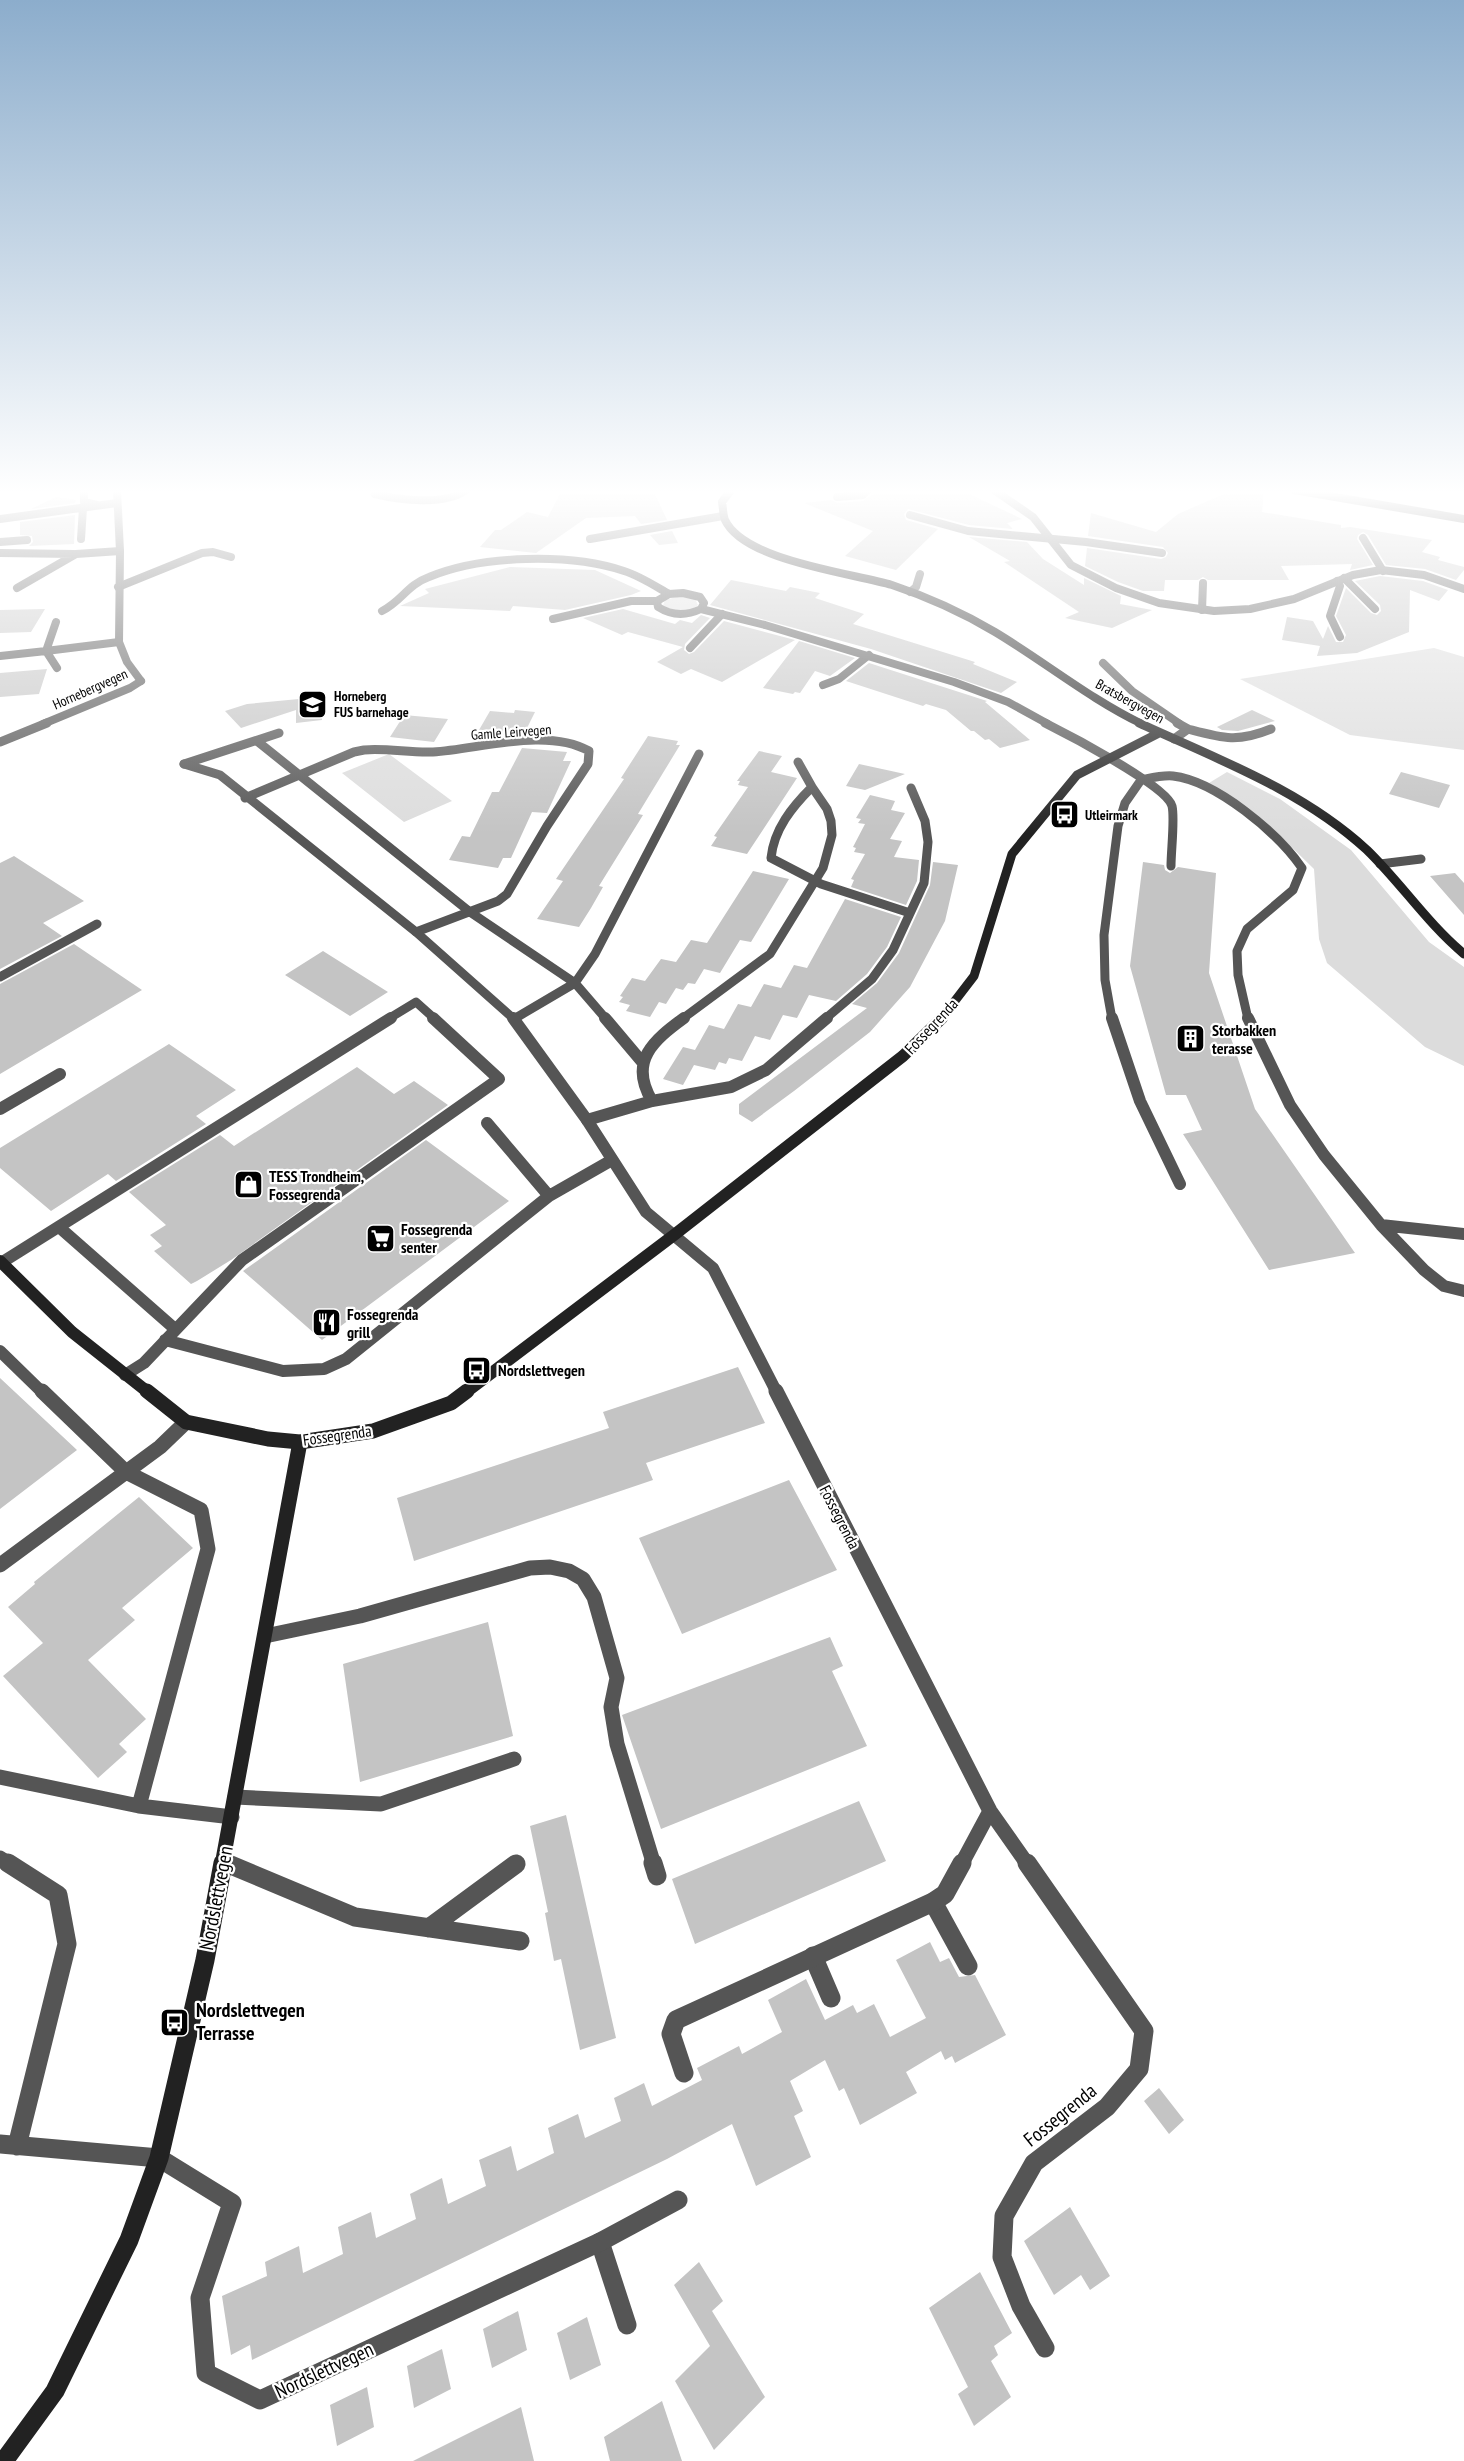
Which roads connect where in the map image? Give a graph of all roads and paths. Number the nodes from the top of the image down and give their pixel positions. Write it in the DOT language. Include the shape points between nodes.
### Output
graph roads {
  1 [pos="118,605"];
  2 [pos="394,605"];
  3 [pos="620,605"];
  4 [pos="659,605"];
  5 [pos="703,605"];
  6 [pos="941,605"];
  7 [pos="1177,605"];
  8 [pos="1202,605"];
  9 [pos="1274,605"];
  10 [pos="1332,605"];
  11 [pos="1370,605"];
  12 [pos="701,609"];
  13 [pos="1375,609"];
  14 [pos="1202,610"];
  15 [pos="382,611"];
  16 [pos="722,614"];
  17 [pos="553,619"];
  18 [pos="56,622"];
  19 [pos="1340,637"];
  20 [pos="119,642"];
  21 [pos="690,648"];
  22 [pos="46,651"];
  23 [pos="868,655"];
  24 [pos="0,656"];
  25 [pos="1103,663"];
  26 [pos="57,668"];
  27 [pos="823,685"];
  28 [pos="1188,729"];
  29 [pos="1271,729"];
  30 [pos="279,733"];
  31 [pos="1159,733"];
  32 [pos="1174,739"];
  33 [pos="257,741"];
  34 [pos="0,742"];
  35 [pos="699,754"];
  36 [pos="1108,759"];
  37 [pos="798,762"];
  38 [pos="301,774"];
  39 [pos="1141,780"];
  40 [pos="812,787"];
  41 [pos="911,788"];
  42 [pos="245,798"];
  43 [pos="1421,859"];
  44 [pos="1380,864"];
  45 [pos="1170,866"];
  46 [pos="814,881"];
  47 [pos="470,912"];
  48 [pos="910,913"];
  49 [pos="97,924"];
  50 [pos="416,932"];
  51 [pos="1464,954"];
  52 [pos="0,976"];
  53 [pos="575,983"];
  54 [pos="514,1019"];
  55 [pos="643,1063"];
  56 [pos="60,1074"];
  57 [pos="652,1101"];
  58 [pos="0,1109"];
  59 [pos="587,1120"];
  60 [pos="487,1123"];
  61 [pos="612,1160"];
  62 [pos="1180,1184"];
  63 [pos="549,1196"];
  64 [pos="1380,1225"];
  65 [pos="59,1227"];
  66 [pos="1464,1234"];
  67 [pos="674,1235"];
  68 [pos="1,1262"];
  69 [pos="1464,1291"];
  70 [pos="175,1329"];
  71 [pos="165,1340"];
  72 [pos="0,1351"];
  73 [pos="125,1375"];
  74 [pos="186,1422"];
  75 [pos="300,1442"];
  76 [pos="126,1472"];
  77 [pos="0,1564"];
  78 [pos="265,1636"];
  79 [pos="514,1759"];
  80 [pos="0,1777"];
  81 [pos="236,1797"];
  82 [pos="139,1806"];
  83 [pos="990,1811"];
  84 [pos="232,1817"];
  85 [pos="0,1858"];
  86 [pos="223,1862"];
  87 [pos="516,1864"];
  88 [pos="657,1876"];
  89 [pos="933,1902"];
  90 [pos="429,1928"];
  91 [pos="520,1941"];
  92 [pos="813,1956"];
  93 [pos="968,1966"];
  94 [pos="831,1998"];
  95 [pos="684,2073"];
  96 [pos="8,2145"];
  97 [pos="159,2158"];
  98 [pos="678,2200"];
  99 [pos="600,2242"];
  100 [pos="627,2325"];
  101 [pos="1045,2348"];
  102 [pos="4,2461"];
  1 -- 20 [label="street, Hornebergvegen"];
  2 -- 15 [label="street"];
  3 -- 17 [label="street"];
  4 -- 12 [label="street" via="671,614"];
  5 -- 12 [label="street"];
  6 -- 31 [label="street, Bratsbergvegen" via="998,632 1094,698"];
  7 -- 14 [label="street"];
  8 -- 14 [label="street"];
  9 -- 14 [label="street"];
  10 -- 19 [label="street" via="1329,619"];
  11 -- 13 [label="street"];
  12 -- 16 [label="street"];
  16 -- 21 [label="street"];
  16 -- 23 [label="street"];
  18 -- 22 [label="street"];
  20 -- 22 [label="street"];
  20 -- 34 [label="street, Hornebergvegen" via="141,681"];
  22 -- 24 [label="street"];
  22 -- 26 [label="street"];
  23 -- 27 [label="street" via="838,679"];
  23 -- 36 [label="street" via="1008,702"];
  25 -- 28 [label="street, Bratsbergvegen" via="1114,676"];
  28 -- 29 [label="street" via="1233,741"];
  28 -- 32 [label="street, Bratsbergvegen"];
  30 -- 33 [label="street"];
  31 -- 32 [label="street, Bratsbergvegen"];
  31 -- 36 [label="street, Fossegrenda"];
  32 -- 44 [label="street, Bratsbergvegen" via="1300,802 1352,837"];
  33 -- 38 [label="street"];
  33 -- 42 [label="street" via="184,764 220,776"];
  35 -- 53 [label="street" via="595,954"];
  36 -- 39 [label="street"];
  36 -- 67 [label="street, Fossegrenda" via="1077,775 1012,854 974,976 940,1021 903,1056"];
  37 -- 40 [label="street"];
  38 -- 42 [label="street, Gamle Leirvegen"];
  38 -- 47 [label="street"];
  38 -- 47 [label="street, Gamle Leirvegen" via="368,748 435,752 544,741 585,747 589,751 588,764 543,832 515,884 498,901"];
  39 -- 45 [label="street" via="1162,793 1172,805"];
  39 -- 62 [label="street" via="1124,803 1117,836 1103,951 1105,983 1133,1081"];
  39 -- 64 [label="street" via="1176,776 1204,784 1275,835 1296,855 1302,868 1293,890 1247,929 1237,951 1238,975 1248,1019 1290,1105"];
  40 -- 46 [label="street" via="827,809 832,835 823,868"];
  40 -- 46 [label="street" via="794,806 771,845 771,858"];
  41 -- 48 [label="street" via="926,822 928,842 924,883"];
  42 -- 50 [label="street"];
  43 -- 44 [label="street"];
  44 -- 51 [label="street, Bratsbergvegen" via="1432,926"];
  46 -- 48 [label="street"];
  46 -- 55 [label="street" via="770,954 656,1039"];
  47 -- 50 [label="street, Gamle Leirvegen"];
  47 -- 53 [label="street"];
  48 -- 57 [label="street" via="893,950 872,979 766,1070 731,1087"];
  49 -- 52 [label="street"];
  50 -- 54 [label="street"];
  53 -- 54 [label="street"];
  53 -- 55 [label="street"];
  54 -- 59 [label="street"];
  55 -- 57 [label="street" via="644,1088"];
  56 -- 58 [label="street"];
  57 -- 59 [label="street"];
  59 -- 61 [label="street"];
  60 -- 63 [label="street"];
  61 -- 63 [label="street"];
  61 -- 67 [label="street" via="646,1212"];
  63 -- 71 [label="street" via="346,1359 324,1369 283,1371"];
  64 -- 66 [label="street"];
  64 -- 69 [label="street" via="1444,1286"];
  65 -- 68 [label="street"];
  65 -- 70 [label="street"];
  65 -- 70 [label="street" via="416,1002 499,1079 242,1260"];
  67 -- 75 [label="street, Fossegrenda" via="451,1403 374,1431"];
  67 -- 83 [label="street, Fossegrenda" via="713,1268"];
  68 -- 73 [label="street, Fossegrenda" via="72,1332"];
  70 -- 71 [label="street"];
  71 -- 73 [label="street" via="144,1363"];
  72 -- 76 [label="street"];
  73 -- 74 [label="street, Fossegrenda"];
  74 -- 75 [label="street, Fossegrenda"];
  74 -- 76 [label="street" via="160,1448"];
  75 -- 78 [label="street, Nordslettvegen"];
  76 -- 77 [label="street"];
  76 -- 82 [label="street" via="201,1510 208,1549"];
  78 -- 81 [label="street, Nordslettvegen"];
  78 -- 88 [label="street" via="360,1616 530,1568 569,1571 583,1580 594,1597 617,1678 611,1707 617,1744"];
  79 -- 81 [label="street" via="381,1804"];
  80 -- 82 [label="street"];
  81 -- 84 [label="street, Nordslettvegen"];
  82 -- 84 [label="street"];
  83 -- 89 [label="street" via="945,1894"];
  83 -- 101 [label="street, Fossegrenda" via="1144,2031 1139,2069 1107,2107 1034,2163 1004,2216 1002,2257 1021,2306"];
  84 -- 86 [label="street, Nordslettvegen"];
  85 -- 96 [label="street" via="58,1895 68,1944"];
  86 -- 90 [label="street" via="355,1917"];
  86 -- 97 [label="street, Nordslettvegen" via="205,1960"];
  87 -- 90 [label="street"];
  89 -- 92 [label="street"];
  89 -- 93 [label="street"];
  90 -- 91 [label="street"];
  92 -- 94 [label="street"];
  92 -- 95 [label="street" via="676,2020 671,2034"];
  96 -- 97 [label="street"];
  97 -- 99 [label="street, Nordslettvegen" via="232,2203 200,2298 206,2373 260,2400"];
  97 -- 102 [label="street, Nordslettvegen" via="129,2240 55,2391"];
  98 -- 99 [label="street, Nordslettvegen"];
  99 -- 100 [label="street"];
}
